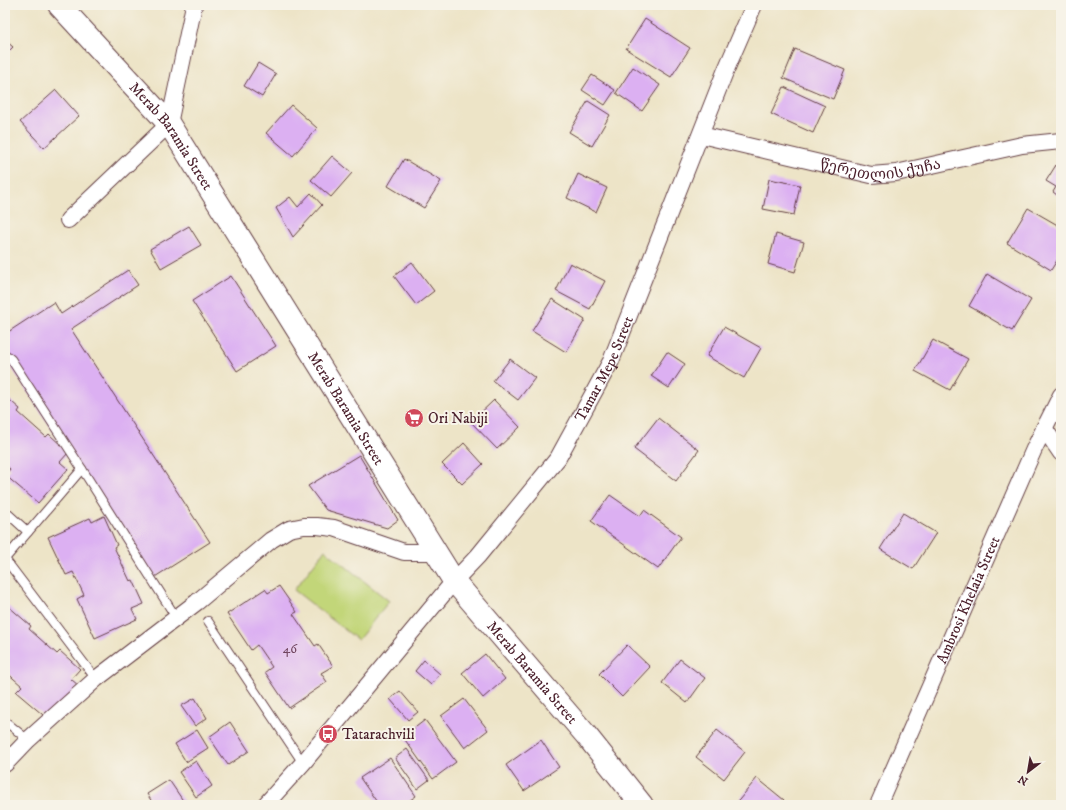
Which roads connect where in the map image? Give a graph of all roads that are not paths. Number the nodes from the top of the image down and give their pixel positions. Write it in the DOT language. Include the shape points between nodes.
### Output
graph roads {
  1 [pos="59,5"];
  2 [pos="194,5"];
  3 [pos="754,5"];
  4 [pos="169,124"];
  5 [pos="701,136"];
  6 [pos="1061,141"];
  7 [pos="68,220"];
  8 [pos="5,354"];
  9 [pos="1061,395"];
  10 [pos="1044,428"];
  11 [pos="1061,453"];
  12 [pos="82,469"];
  13 [pos="5,511"];
  14 [pos="28,532"];
  15 [pos="436,552"];
  16 [pos="5,559"];
  17 [pos="457,578"];
  18 [pos="177,618"];
  19 [pos="208,621"];
  20 [pos="96,679"];
  21 [pos="5,721"];
  22 [pos="28,740"];
  23 [pos="303,763"];
  24 [pos="5,764"];
  25 [pos="265,805"];
  26 [pos="642,805"];
  27 [pos="878,805"];
  1 -- 4 [label="main road, Merab Baramia Street"];
  2 -- 4 [label="street"];
  3 -- 5 [label="street, Tamar Mepe Street"];
  4 -- 7 [label="street"];
  4 -- 15 [label="main road, Merab Baramia Street"];
  5 -- 6 [label="street, წერეთლის ქუჩა" via="871,175 896,173 1022,145"];
  5 -- 17 [label="street, Tamar Mepe Street" via="611,361 562,451 478,556"];
  8 -- 12 [label="lane"];
  9 -- 10 [label="street, Ambrosi Khelaia Street"];
  10 -- 11 [label="street"];
  10 -- 27 [label="street, Ambrosi Khelaia Street"];
  12 -- 14 [label="lane"];
  12 -- 18 [label="lane"];
  13 -- 14 [label="lane"];
  14 -- 16 [label="lane"];
  15 -- 17 [label="main road, Merab Baramia Street"];
  15 -- 18 [label="street" via="404,552 334,528 304,526 289,529 271,540"];
  16 -- 20 [label="lane"];
  17 -- 23 [label="street, Tamar Mepe Street"];
  17 -- 26 [label="main road, Merab Baramia Street"];
  18 -- 20 [label="street"];
  19 -- 23 [label="lane"];
  20 -- 22 [label="street"];
  21 -- 22 [label="lane"];
  22 -- 24 [label="street"];
  23 -- 25 [label="street, Tamar Mepe Street"];
}
